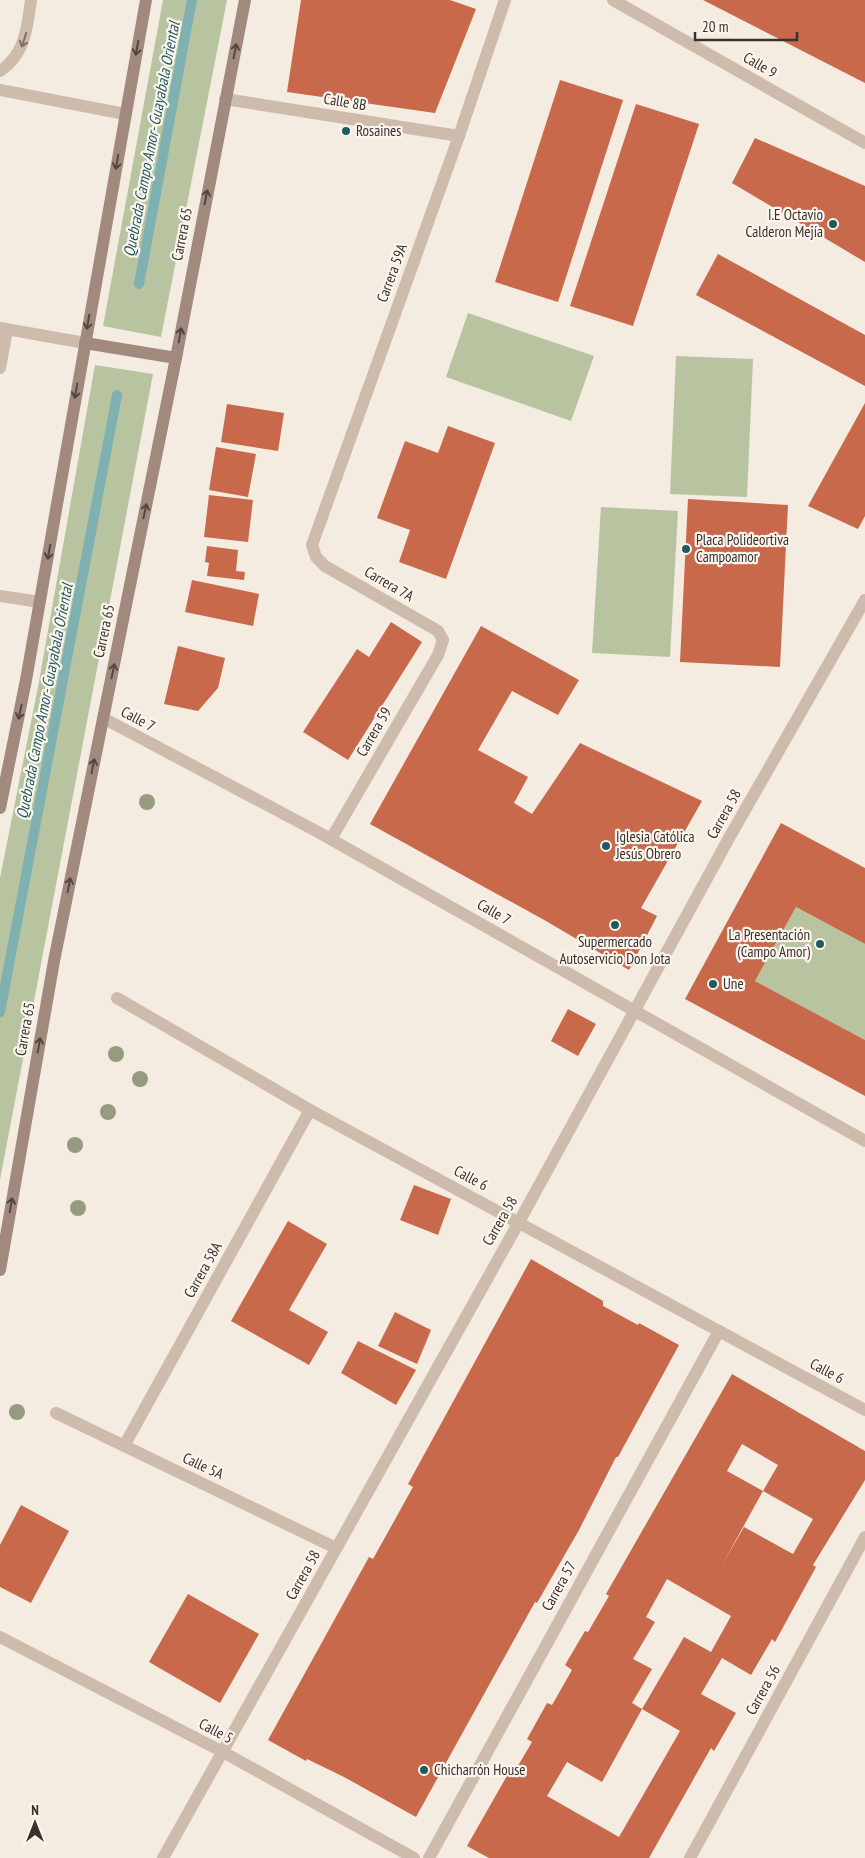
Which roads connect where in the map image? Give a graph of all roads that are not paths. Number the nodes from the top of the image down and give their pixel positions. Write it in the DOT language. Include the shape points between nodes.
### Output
graph roads {
  1 [pos="31,0"];
  2 [pos="146,0"];
  3 [pos="245,0"];
  4 [pos="505,0"];
  5 [pos="613,0"];
  6 [pos="0,71"];
  7 [pos="0,90"];
  8 [pos="225,99"];
  9 [pos="125,114"];
  10 [pos="459,136"];
  11 [pos="865,143"];
  12 [pos="3,329"];
  13 [pos="85,343"];
  14 [pos="176,358"];
  15 [pos="0,368"];
  16 [pos="316,557"];
  17 [pos="0,596"];
  18 [pos="865,600"];
  19 [pos="40,602"];
  20 [pos="443,640"];
  21 [pos="103,718"];
  22 [pos="0,808"];
  23 [pos="331,839"];
  24 [pos="118,998"];
  25 [pos="635,1012"];
  26 [pos="310,1110"];
  27 [pos="865,1141"];
  28 [pos="519,1222"];
  29 [pos="0,1270"];
  30 [pos="719,1331"];
  31 [pos="865,1410"];
  32 [pos="56,1412"];
  33 [pos="124,1446"];
  34 [pos="865,1537"];
  35 [pos="336,1548"];
  36 [pos="0,1637"];
  37 [pos="223,1752"];
  38 [pos="163,1858"];
  39 [pos="414,1858"];
  40 [pos="429,1858"];
  41 [pos="690,1858"];
  1 -- 6 [label="street, one-way" via="25,38 18,54"];
  2 -- 9 [label="main road, one-way"];
  8 -- 3 [label="main road, Carrera 65, one-way"];
  4 -- 10 [label="street, Carrera 59A"];
  5 -- 11 [label="street, Calle 9"];
  7 -- 9 [label="street"];
  8 -- 10 [label="street, Calle 8B"];
  14 -- 8 [label="main road, Carrera 65, one-way"];
  9 -- 13 [label="main road, one-way"];
  10 -- 16 [label="street, Carrera 59A" via="312,545"];
  12 -- 13 [label="street"];
  12 -- 15 [label="street"];
  13 -- 14 [label="main road"];
  13 -- 19 [label="main road, one-way"];
  21 -- 14 [label="main road, Carrera 65, one-way"];
  16 -- 20 [label="street, Carrera 7A" via="325,566 438,631"];
  17 -- 19 [label="street"];
  18 -- 25 [label="street, Carrera 58" via="729,838"];
  19 -- 22 [label="main road, one-way"];
  20 -- 23 [label="street, Carrera 59" via="438,655"];
  21 -- 23 [label="street, Calle 7"];
  29 -- 21 [label="main road, Carrera 65, one-way" via="54,961"];
  23 -- 25 [label="street, Calle 7"];
  24 -- 26 [label="street, Calle 6"];
  25 -- 27 [label="street, Calle 7"];
  25 -- 28 [label="street, Carrera 58"];
  26 -- 28 [label="street, Calle 6"];
  26 -- 33 [label="street, Carrera 58A"];
  28 -- 30 [label="street, Calle 6"];
  28 -- 35 [label="street, Carrera 58"];
  30 -- 31 [label="street, Calle 6"];
  30 -- 40 [label="street, Carrera 57"];
  32 -- 33 [label="street, Calle 5A"];
  33 -- 35 [label="street, Calle 5A"];
  34 -- 41 [label="street, Carrera 56"];
  35 -- 37 [label="street, Carrera 58"];
  36 -- 37 [label="street, Calle 5"];
  37 -- 38 [label="street, Carrera 58"];
  37 -- 39 [label="street, Calle 5"];
}
